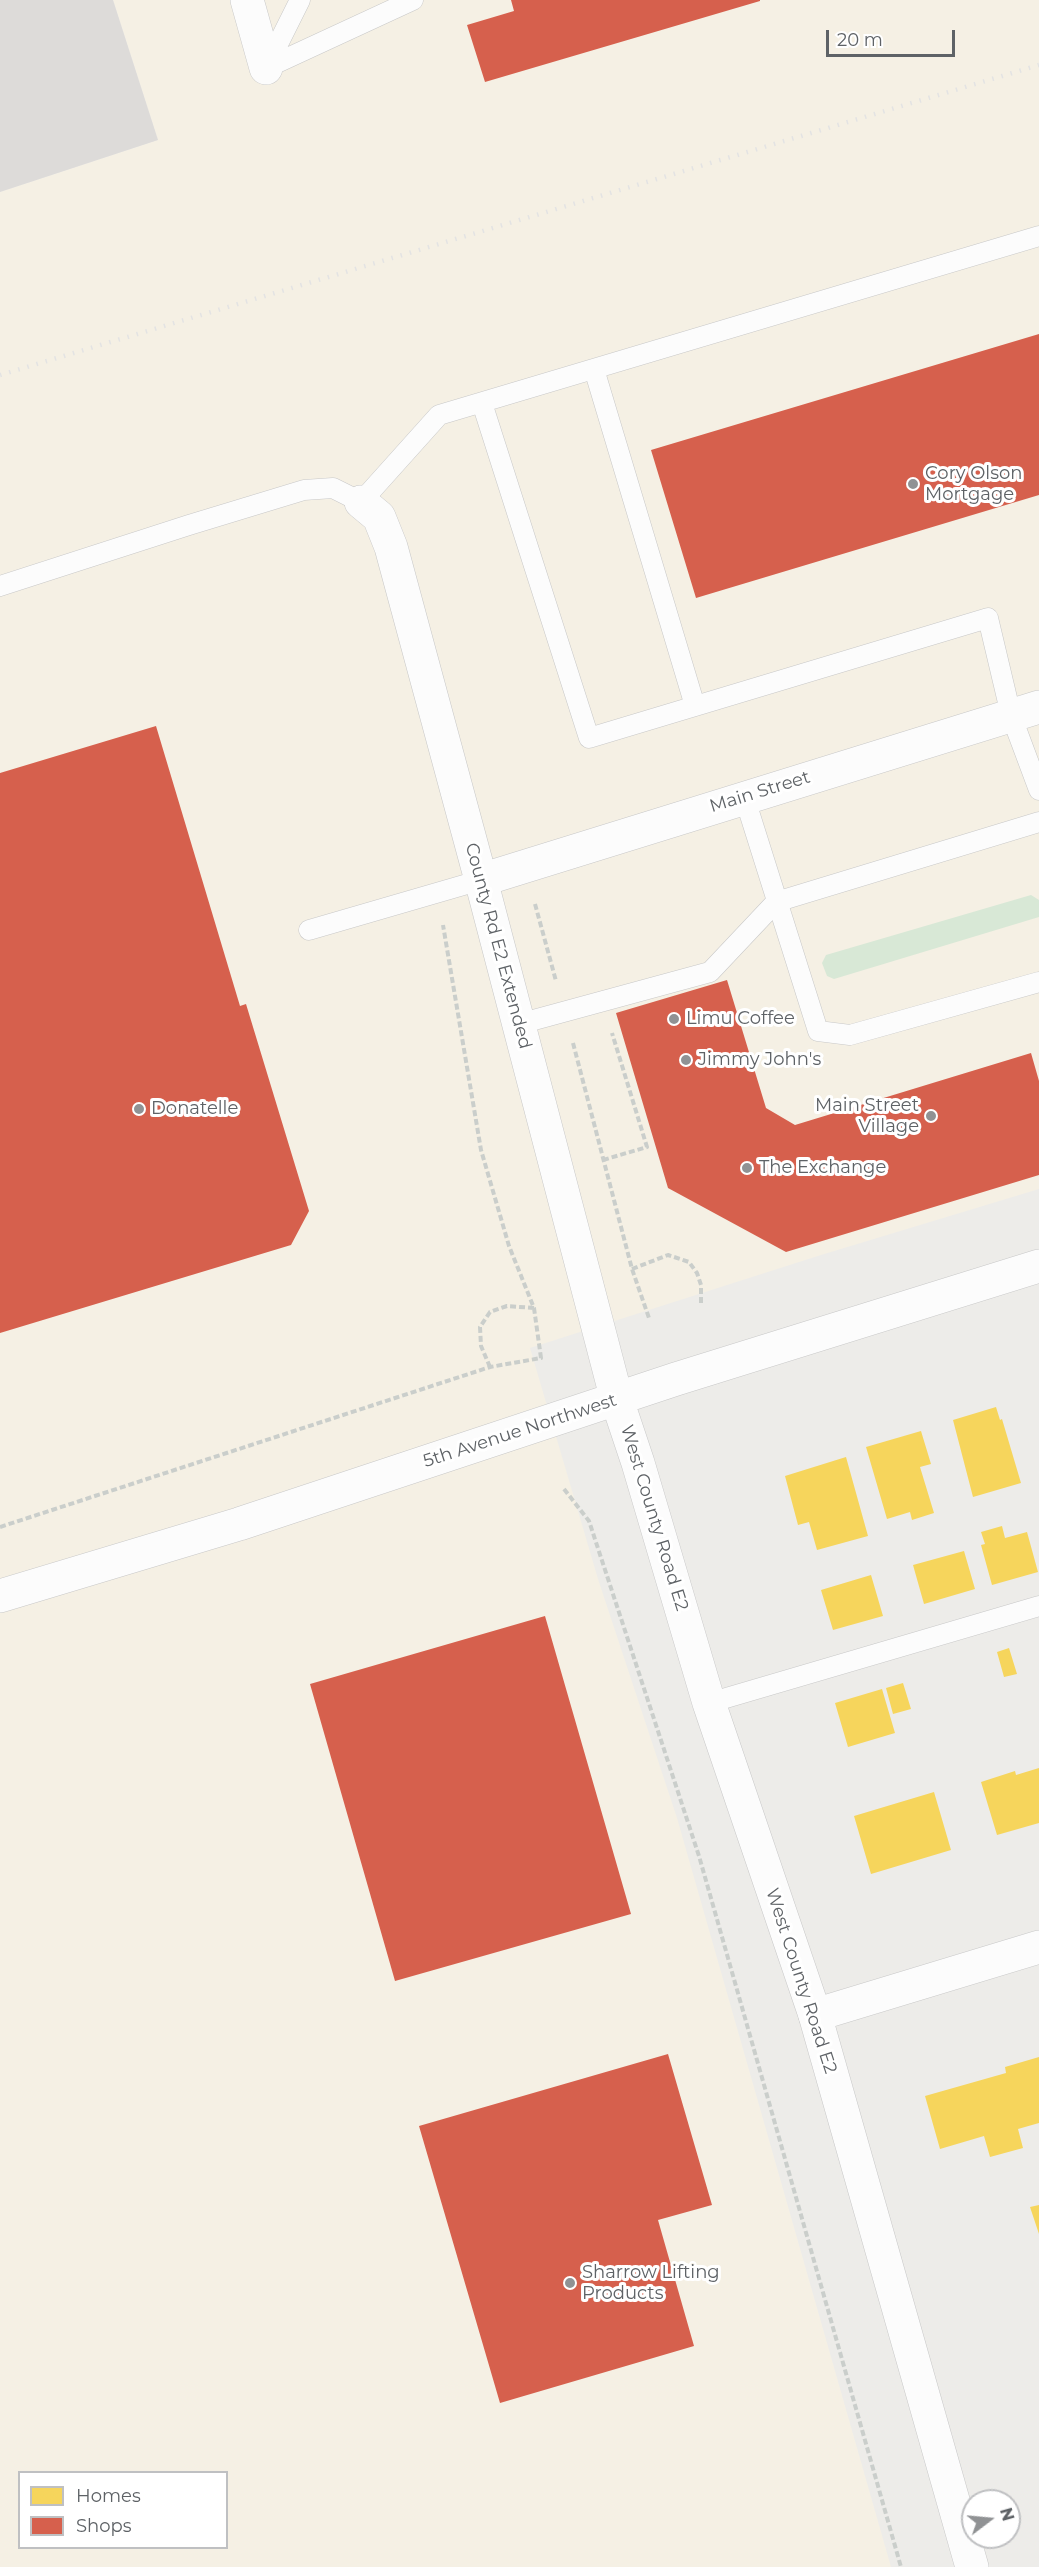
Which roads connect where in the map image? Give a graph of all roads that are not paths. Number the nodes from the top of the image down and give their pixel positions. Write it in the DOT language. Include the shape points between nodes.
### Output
graph roads {
  1 [pos="247,0"];
  2 [pos="300,0"];
  3 [pos="414,0"];
  4 [pos="266,68"];
  5 [pos="1039,236"];
  6 [pos="594,369"];
  7 [pos="482,403"];
  8 [pos="361,502"];
  9 [pos="0,586"];
  10 [pos="695,706"];
  11 [pos="1025,711"];
  12 [pos="1039,790"];
  13 [pos="744,796"];
  14 [pos="1039,822"];
  15 [pos="481,880"];
  16 [pos="776,902"];
  17 [pos="309,930"];
  18 [pos="1039,982"];
  19 [pos="519,1024"];
  20 [pos="1039,1266"];
  21 [pos="617,1400"];
  22 [pos="0,1596"];
  23 [pos="1039,1606"];
  24 [pos="709,1703"];
  25 [pos="1039,1947"];
  26 [pos="815,2015"];
  27 [pos="972,2567"];
  1 -- 4 [label="street"];
  2 -- 4 [label="lane"];
  3 -- 4 [label="lane"];
  5 -- 6 [label="lane"];
  6 -- 7 [label="lane"];
  6 -- 10 [label="lane"];
  7 -- 8 [label="lane" via="439,415"];
  7 -- 10 [label="lane" via="589,738"];
  8 -- 9 [label="lane" via="333,488 304,490"];
  8 -- 15 [label="street, County Rd E2 Extended" via="379,517 391,547"];
  10 -- 11 [label="lane" via="988,618"];
  11 -- 12 [label="lane"];
  11 -- 13 [label="street, Main Street"];
  13 -- 15 [label="street, Main Street"];
  13 -- 16 [label="lane"];
  14 -- 16 [label="lane"];
  15 -- 17 [label="lane"];
  15 -- 19 [label="street, County Rd E2 Extended"];
  16 -- 18 [label="lane" via="818,1031 850,1035"];
  16 -- 19 [label="lane" via="710,972"];
  19 -- 21 [label="street, County Rd E2 Extended"];
  20 -- 21 [label="street, 5th Avenue Northwest"];
  21 -- 22 [label="street, 5th Avenue Northwest" via="239,1524"];
  21 -- 24 [label="street, West County Road E2"];
  23 -- 24 [label="lane"];
  24 -- 26 [label="street, West County Road E2"];
  25 -- 26 [label="street"];
  26 -- 27 [label="street, West County Road E2"];
}
